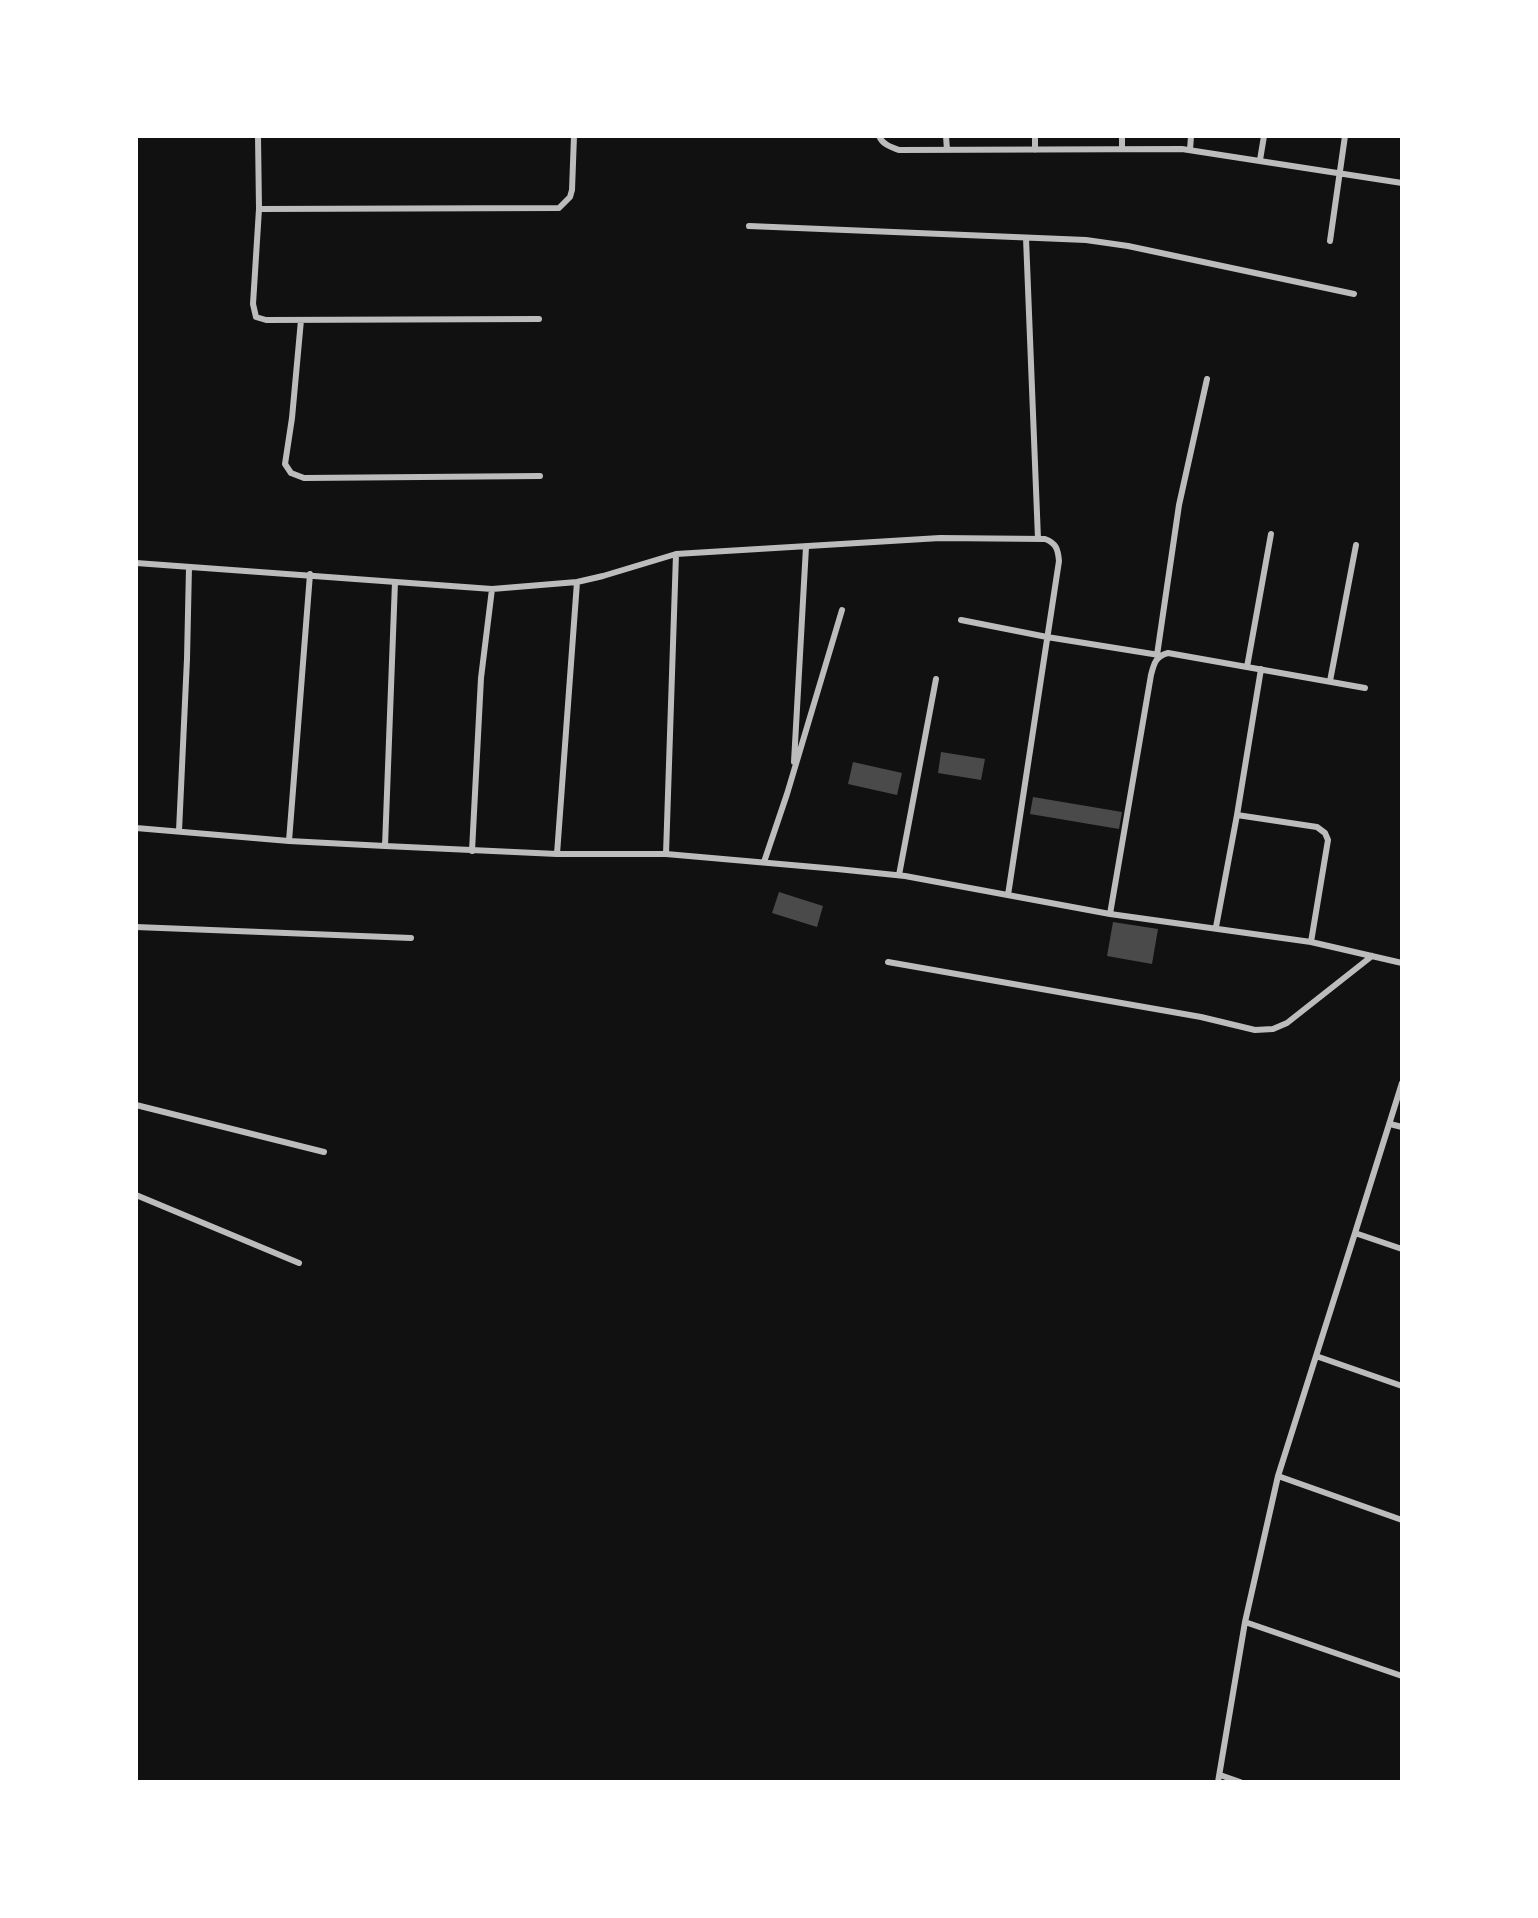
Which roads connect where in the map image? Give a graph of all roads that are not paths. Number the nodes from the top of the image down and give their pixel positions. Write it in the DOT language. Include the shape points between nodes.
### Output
graph roads {
  1 [pos="258,136"];
  2 [pos="574,136"];
  3 [pos="879,136"];
  4 [pos="946,136"];
  5 [pos="1035,136"];
  6 [pos="1122,136"];
  7 [pos="1191,136"];
  8 [pos="1264,136"];
  9 [pos="1345,136"];
  10 [pos="1122,148"];
  11 [pos="946,150"];
  12 [pos="1035,150"];
  13 [pos="1190,150"];
  14 [pos="1260,160"];
  15 [pos="1339,172"];
  16 [pos="1401,183"];
  17 [pos="259,209"];
  18 [pos="749,225"];
  19 [pos="1026,238"];
  20 [pos="1330,241"];
  21 [pos="1354,294"];
  22 [pos="539,319"];
  23 [pos="301,320"];
  24 [pos="1207,379"];
  25 [pos="540,476"];
  26 [pos="1270,534"];
  27 [pos="1038,539"];
  28 [pos="1356,545"];
  29 [pos="806,547"];
  30 [pos="676,554"];
  31 [pos="136,562"];
  32 [pos="189,567"];
  33 [pos="310,574"];
  34 [pos="395,582"];
  35 [pos="577,582"];
  36 [pos="492,588"];
  37 [pos="842,610"];
  38 [pos="961,620"];
  39 [pos="1047,638"];
  40 [pos="1158,655"];
  41 [pos="1247,667"];
  42 [pos="1261,669"];
  43 [pos="936,679"];
  44 [pos="1330,681"];
  45 [pos="1365,687"];
  46 [pos="793,774"];
  47 [pos="1237,815"];
  48 [pos="136,828"];
  49 [pos="179,831"];
  50 [pos="289,841"];
  51 [pos="386,846"];
  52 [pos="472,850"];
  53 [pos="556,854"];
  54 [pos="666,854"];
  55 [pos="764,862"];
  56 [pos="899,875"];
  57 [pos="1008,895"];
  58 [pos="1110,914"];
  59 [pos="136,927"];
  60 [pos="1216,927"];
  61 [pos="411,938"];
  62 [pos="1311,942"];
  63 [pos="1372,956"];
  64 [pos="888,962"];
  65 [pos="1401,963"];
  66 [pos="1401,1083"];
  67 [pos="136,1105"];
  68 [pos="1390,1124"];
  69 [pos="1401,1127"];
  70 [pos="324,1152"];
  71 [pos="136,1195"];
  72 [pos="1355,1233"];
  73 [pos="1401,1250"];
  74 [pos="299,1263"];
  75 [pos="1316,1356"];
  76 [pos="1401,1386"];
  77 [pos="1278,1476"];
  78 [pos="1401,1520"];
  79 [pos="1245,1622"];
  80 [pos="1401,1676"];
  81 [pos="1219,1778"];
  82 [pos="1240,1782"];
  1 -- 17 [label="street"];
  2 -- 17 [label="street" via="572,190 559,208"];
  3 -- 11 [label="street" via="888,146 899,150"];
  4 -- 11 [label="street"];
  5 -- 12 [label="street"];
  6 -- 10 [label="street"];
  7 -- 13 [label="street"];
  8 -- 14 [label="street"];
  9 -- 15 [label="street"];
  10 -- 12 [label="street"];
  10 -- 13 [label="street"];
  11 -- 12 [label="street"];
  13 -- 14 [label="street"];
  14 -- 15 [label="street"];
  15 -- 16 [label="street"];
  15 -- 20 [label="street"];
  17 -- 23 [label="street" via="256,317"];
  18 -- 19 [label="street"];
  19 -- 21 [label="street" via="1128,246"];
  19 -- 27 [label="street"];
  22 -- 23 [label="street"];
  23 -- 25 [label="street" via="285,464 291,473 304,478"];
  24 -- 40 [label="street" via="1179,505"];
  26 -- 41 [label="street"];
  27 -- 29 [label="street" via="940,538"];
  27 -- 39 [label="street" via="1052,542 1059,554"];
  28 -- 44 [label="street"];
  29 -- 30 [label="street"];
  29 -- 46 [label="street"];
  30 -- 35 [label="street"];
  30 -- 54 [label="street"];
  31 -- 32 [label="street"];
  32 -- 33 [label="street"];
  32 -- 49 [label="street"];
  33 -- 34 [label="street"];
  33 -- 50 [label="street"];
  34 -- 36 [label="street"];
  34 -- 51 [label="street"];
  35 -- 36 [label="street"];
  35 -- 53 [label="street"];
  36 -- 52 [label="street" via="481,678"];
  37 -- 46 [label="street"];
  38 -- 39 [label="street"];
  39 -- 40 [label="street"];
  39 -- 57 [label="street"];
  40 -- 41 [label="street" via="1168,653"];
  40 -- 58 [label="street"];
  41 -- 42 [label="street"];
  42 -- 44 [label="street"];
  42 -- 47 [label="street"];
  43 -- 56 [label="street"];
  44 -- 45 [label="street"];
  46 -- 55 [label="street"];
  47 -- 60 [label="street"];
  47 -- 62 [label="street" via="1317,828 1325,833 1328,840"];
  48 -- 49 [label="street"];
  49 -- 50 [label="street"];
  50 -- 51 [label="street"];
  51 -- 52 [label="street"];
  52 -- 53 [label="street"];
  53 -- 54 [label="street"];
  54 -- 55 [label="street"];
  55 -- 56 [label="street"];
  56 -- 57 [label="street"];
  57 -- 58 [label="street"];
  58 -- 60 [label="street"];
  59 -- 61 [label="street"];
  60 -- 62 [label="street"];
  62 -- 63 [label="street"];
  63 -- 64 [label="street" via="1287,1023 1255,1030"];
  63 -- 65 [label="street"];
  66 -- 68 [label="street"];
  67 -- 70 [label="street"];
  68 -- 69 [label="street"];
  68 -- 72 [label="street"];
  71 -- 74 [label="street"];
  72 -- 73 [label="street"];
  72 -- 75 [label="street"];
  75 -- 76 [label="street"];
  75 -- 77 [label="street"];
  77 -- 78 [label="street"];
  77 -- 79 [label="street"];
  79 -- 80 [label="street"];
  79 -- 81 [label="street"];
  81 -- 82 [label="street"];
}
